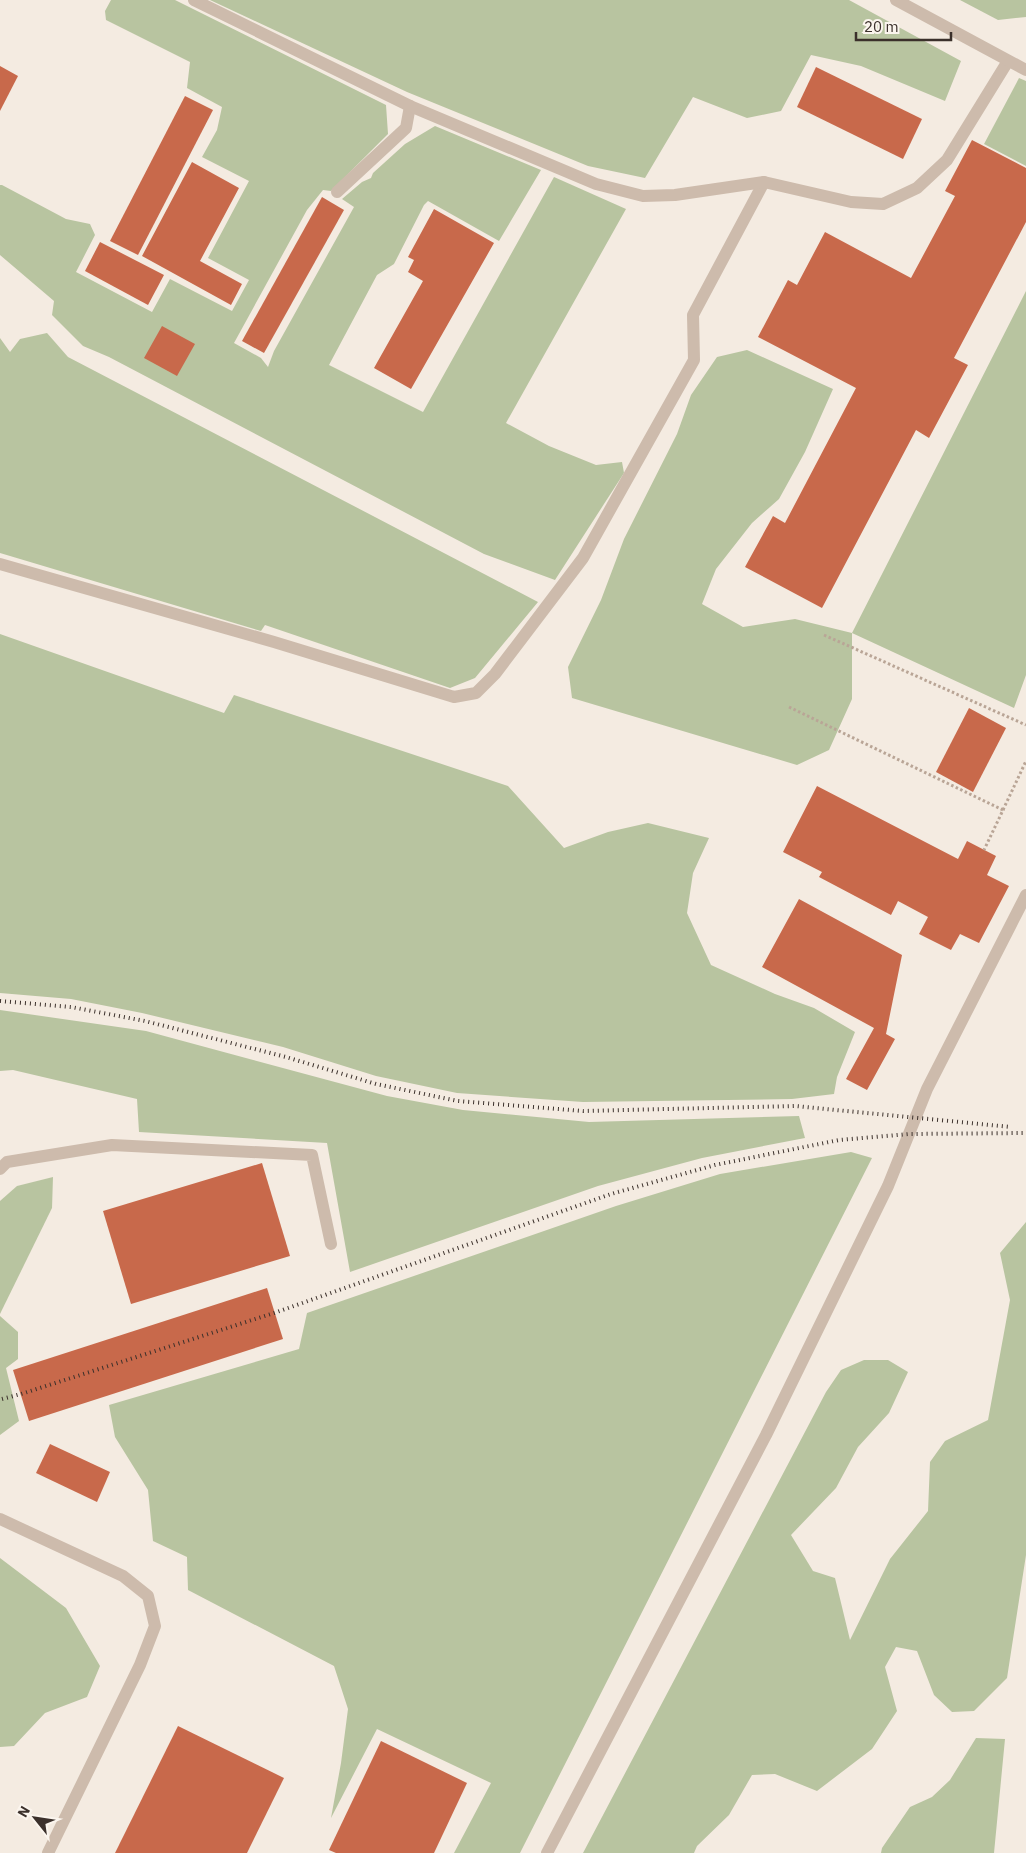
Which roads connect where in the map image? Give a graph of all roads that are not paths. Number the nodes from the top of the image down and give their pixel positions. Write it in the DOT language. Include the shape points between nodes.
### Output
graph roads {
  1 [pos="194,0"];
  2 [pos="896,0"];
  3 [pos="1008,61"];
  4 [pos="1026,70"];
  5 [pos="410,106"];
  6 [pos="764,182"];
  7 [pos="337,192"];
  8 [pos="0,564"];
  9 [pos="1026,895"];
  10 [pos="0,1169"];
  11 [pos="331,1244"];
  12 [pos="0,1519"];
  13 [pos="48,1853"];
  14 [pos="547,1853"];
  1 -- 5 [label="street"];
  2 -- 3 [label="street"];
  3 -- 4 [label="street"];
  3 -- 6 [label="street" via="947,160 917,188 883,204 851,202"];
  5 -- 6 [label="street" via="596,184 643,196 675,195"];
  5 -- 7 [label="street" via="406,128"];
  6 -- 8 [label="street" via="693,315 694,360 671,405 583,558 476,693 454,697"];
  9 -- 14 [label="street" via="927,1089 888,1186 766,1435"];
  10 -- 11 [label="street" via="7,1162 112,1145 312,1155"];
  12 -- 13 [label="street" via="122,1576 148,1596 155,1626 140,1666"];
}
